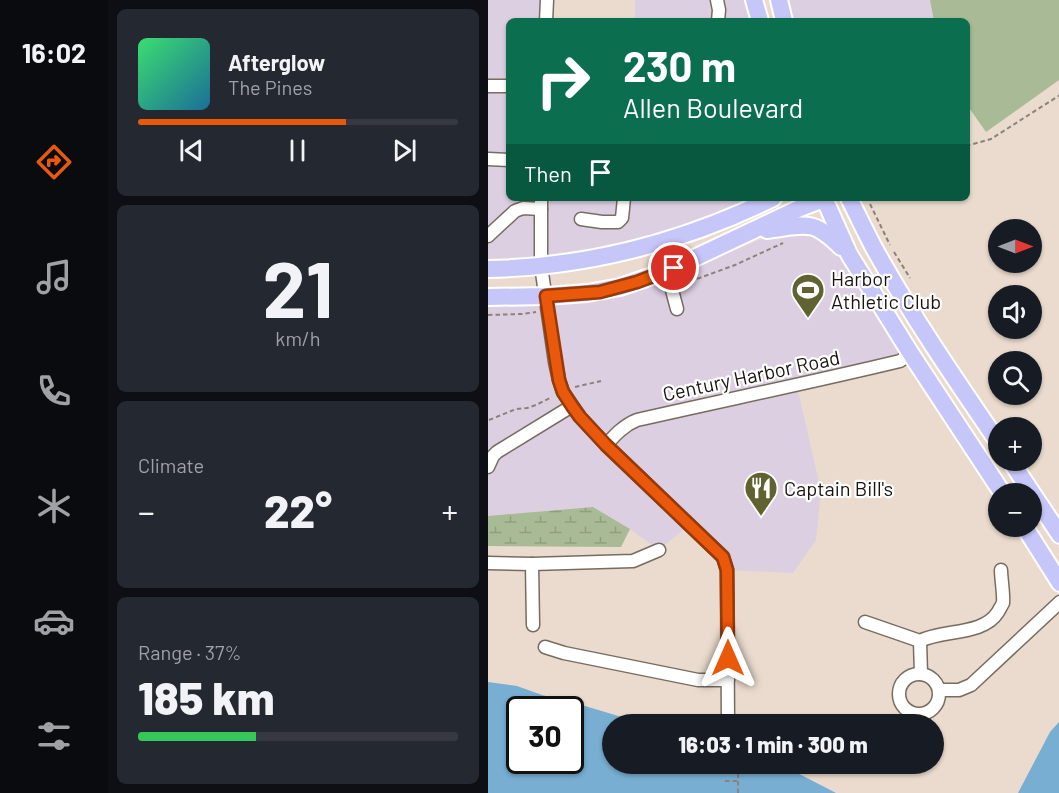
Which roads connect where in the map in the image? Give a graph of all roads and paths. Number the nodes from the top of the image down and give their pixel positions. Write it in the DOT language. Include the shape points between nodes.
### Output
graph roads {
  1 [pos="547,0"];
  2 [pos="717,0"];
  3 [pos="754,0"];
  4 [pos="779,0"];
  5 [pos="546,18"];
  6 [pos="718,18"];
  7 [pos="759,18"];
  8 [pos="783,18"];
  9 [pos="488,86"];
  10 [pos="506,86"];
  11 [pos="1060,95"];
  12 [pos="970,145"];
  13 [pos="488,159"];
  14 [pos="506,160"];
  15 [pos="624,201"];
  16 [pos="765,201"];
  17 [pos="818,201"];
  18 [pos="826,201"];
  19 [pos="850,201"];
  20 [pos="868,202"];
  21 [pos="541,204"];
  22 [pos="581,219"];
  23 [pos="751,232"];
  24 [pos="488,236"];
  25 [pos="849,254"];
  26 [pos="541,266"];
  27 [pos="488,269"];
  28 [pos="667,271"];
  29 [pos="913,284"];
  30 [pos="546,296"];
  31 [pos="488,297"];
  32 [pos="677,309"];
  33 [pos="533,312"];
  34 [pos="488,315"];
  35 [pos="911,354"];
  36 [pos="601,381"];
  37 [pos="575,387"];
  38 [pos="552,397"];
  39 [pos="572,406"];
  40 [pos="489,420"];
  41 [pos="988,427"];
  42 [pos="606,445"];
  43 [pos="488,467"];
  44 [pos="1017,471"];
  45 [pos="996,483"];
  46 [pos="1060,535"];
  47 [pos="1031,537"];
  48 [pos="659,550"];
  49 [pos="488,563"];
  50 [pos="533,564"];
  51 [pos="1001,570"];
  52 [pos="1060,583"];
  53 [pos="1060,602"];
  54 [pos="865,622"];
  55 [pos="533,625"];
  56 [pos="920,641"];
  57 [pos="545,647"];
  58 [pos="921,674"];
  59 [pos="728,680"];
  60 [pos="939,690"];
  61 [pos="728,714"];
  62 [pos="738,774"];
  63 [pos="725,781"];
  64 [pos="738,781"];
  65 [pos="738,793"];
  1 -- 5 [label="street"];
  2 -- 6 [label="street"];
  3 -- 7 [label="main road"];
  4 -- 8 [label="main road"];
  9 -- 10 [label="street"];
  11 -- 12 [label="path" via="991,139"];
  13 -- 14 [label="street"];
  15 -- 22 [label="street" via="618,222"];
  16 -- 26 [label="main road" via="648,246"];
  17 -- 23 [label="main road"];
  18 -- 25 [label="main road"];
  19 -- 41 [label="main road" via="897,288"];
  20 -- 29 [label="path"];
  21 -- 24 [label="street" via="515,211"];
  21 -- 26 [label="street"];
  23 -- 25 [label="main road" via="810,225 822,230"];
  23 -- 28 [label="main road"];
  25 -- 35 [label="main road"];
  26 -- 27 [label="main road"];
  26 -- 30 [label="street"];
  28 -- 30 [label="main road" via="600,292"];
  28 -- 32 [label="street"];
  30 -- 31 [label="main road"];
  30 -- 39 [label="street" via="559,380"];
  33 -- 34 [label="path"];
  35 -- 42 [label="street, Century Harbor Road" via="900,361 637,420 617,432"];
  35 -- 45 [label="main road"];
  36 -- 37 [label="path"];
  38 -- 40 [label="path"];
  39 -- 42 [label="street"];
  39 -- 43 [label="street" via="497,452"];
  42 -- 59 [label="street" via="723,557 727,570"];
  44 -- 46 [label="main road"];
  47 -- 52 [label="main road"];
  48 -- 50 [label="street" via="633,561"];
  49 -- 50 [label="street"];
  50 -- 55 [label="street"];
  51 -- 56 [label="street" via="1003,604 994,619"];
  53 -- 60 [label="street" via="971,685 959,690"];
  54 -- 56 [label="street"];
  56 -- 58 [label="street"];
  57 -- 59 [label="street" via="698,680"];
  58 -- 60 [label="street" via="933,679"];
  58 -- 60 [label="street" via="908,676 900,686 899,699 906,710 919,714 932,710"];
  59 -- 61 [label="street"];
  62 -- 64 [label="path"];
  63 -- 64 [label="path"];
  64 -- 65 [label="path"];
}
